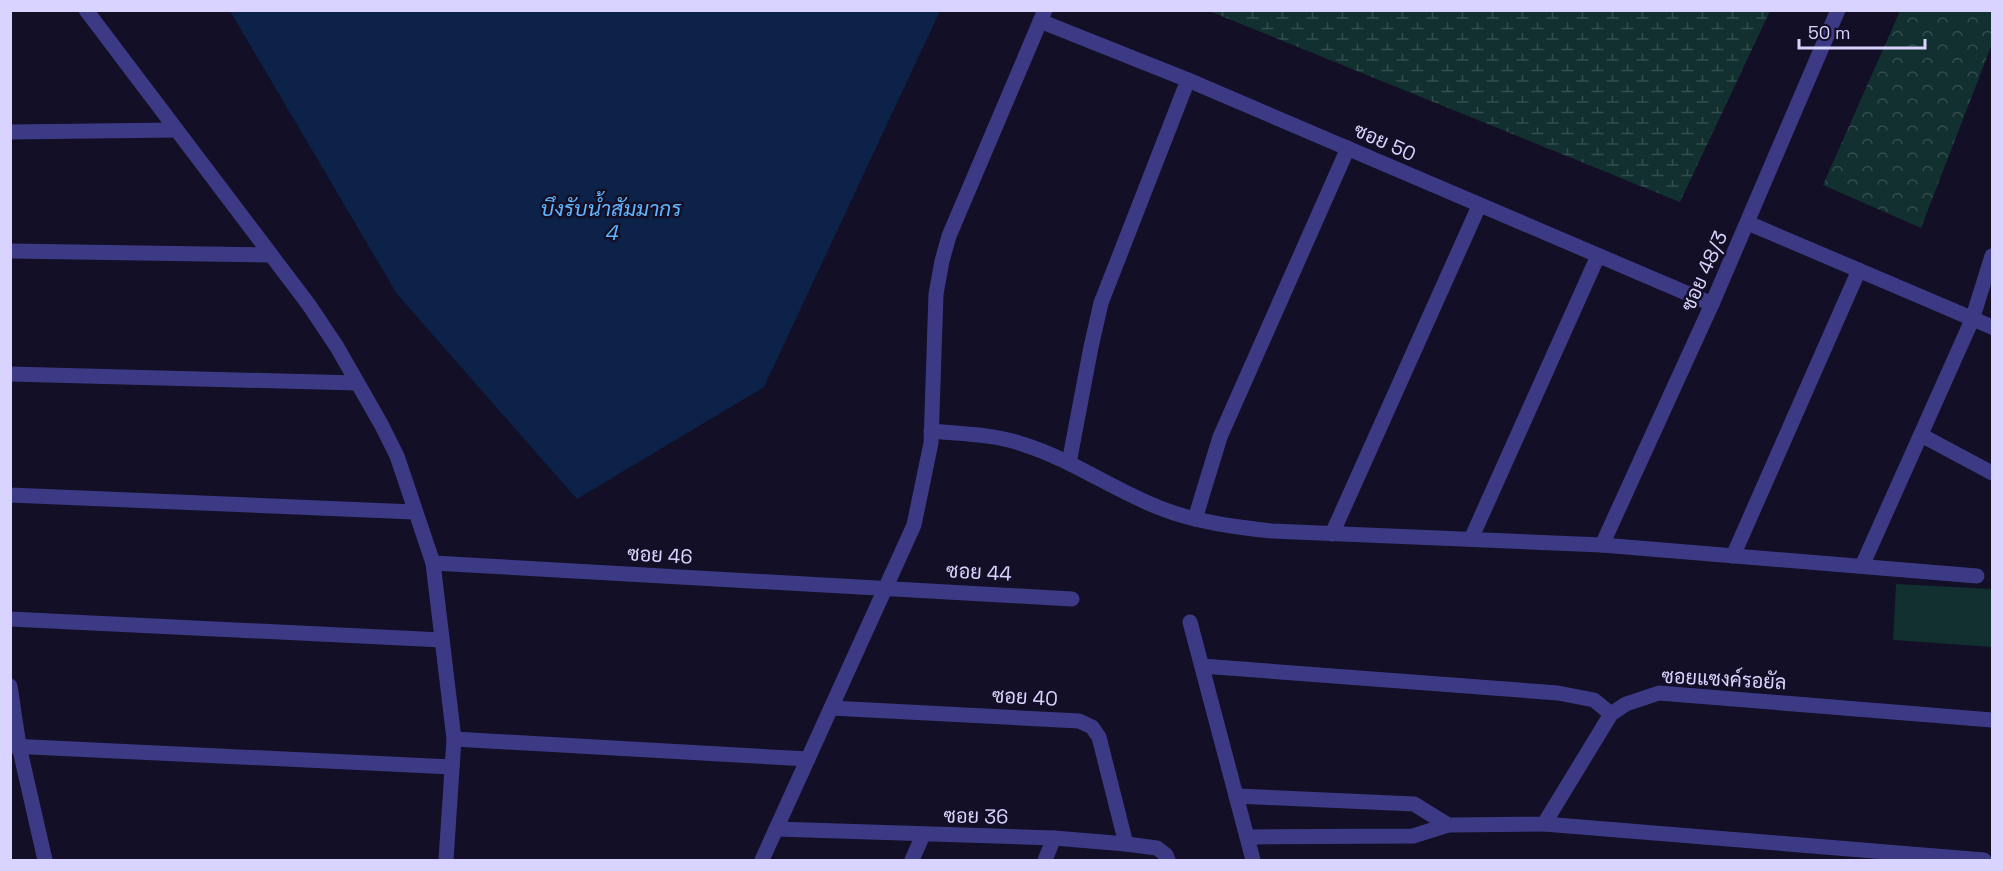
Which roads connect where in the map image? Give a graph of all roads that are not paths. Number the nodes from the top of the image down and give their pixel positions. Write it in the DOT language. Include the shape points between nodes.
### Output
graph roads {
  1 [pos="86,10"];
  2 [pos="1838,10"];
  3 [pos="1042,16"];
  4 [pos="1188,80"];
  5 [pos="176,130"];
  6 [pos="10,132"];
  7 [pos="1348,148"];
  8 [pos="1479,206"];
  9 [pos="1748,223"];
  10 [pos="10,251"];
  11 [pos="271,255"];
  12 [pos="1598,256"];
  13 [pos="1992,256"];
  14 [pos="1859,270"];
  15 [pos="1712,304"];
  16 [pos="1972,320"];
  17 [pos="1992,327"];
  18 [pos="10,374"];
  19 [pos="357,383"];
  20 [pos="931,431"];
  21 [pos="1920,435"];
  22 [pos="1069,463"];
  23 [pos="1992,473"];
  24 [pos="10,495"];
  25 [pos="414,512"];
  26 [pos="1195,519"];
  27 [pos="1332,534"];
  28 [pos="1471,539"];
  29 [pos="1602,545"];
  30 [pos="1733,556"];
  31 [pos="433,563"];
  32 [pos="1862,566"];
  33 [pos="1977,576"];
  34 [pos="884,588"];
  35 [pos="1072,599"];
  36 [pos="10,619"];
  37 [pos="1190,622"];
  38 [pos="442,640"];
  39 [pos="1202,666"];
  40 [pos="10,686"];
  41 [pos="831,708"];
  42 [pos="1611,714"];
  43 [pos="1992,720"];
  44 [pos="454,739"];
  45 [pos="15,746"];
  46 [pos="808,759"];
  47 [pos="452,767"];
  48 [pos="1236,796"];
  49 [pos="1544,824"];
  50 [pos="1448,825"];
  51 [pos="776,829"];
  52 [pos="923,835"];
  53 [pos="1247,837"];
  54 [pos="1054,838"];
  55 [pos="1126,844"];
  56 [pos="45,861"];
  57 [pos="446,861"];
  58 [pos="762,861"];
  59 [pos="912,861"];
  60 [pos="1045,861"];
  61 [pos="1168,861"];
  62 [pos="1253,861"];
  63 [pos="1984,861"];
  1 -- 5 [label="street"];
  2 -- 9 [label="street, ซอย 48/3"];
  3 -- 4 [label="street, ซอย 50"];
  3 -- 20 [label="street" via="942,261 936,294"];
  4 -- 7 [label="street, ซอย 50"];
  4 -- 22 [label="street" via="1101,303"];
  5 -- 6 [label="street"];
  5 -- 11 [label="street"];
  7 -- 8 [label="street, ซอย 50"];
  7 -- 26 [label="street" via="1220,437"];
  8 -- 12 [label="street, ซอย 50"];
  8 -- 27 [label="street"];
  9 -- 14 [label="street"];
  9 -- 15 [label="street, ซอย 48/3"];
  10 -- 11 [label="street"];
  11 -- 19 [label="street" via="315,314"];
  12 -- 15 [label="street, ซอย 50"];
  12 -- 28 [label="street"];
  13 -- 16 [label="street"];
  14 -- 16 [label="street"];
  14 -- 30 [label="street"];
  15 -- 29 [label="street, ซอย 48/3"];
  16 -- 17 [label="street"];
  16 -- 21 [label="street"];
  18 -- 19 [label="street"];
  19 -- 25 [label="street" via="397,456"];
  20 -- 22 [label="street" via="1000,438"];
  20 -- 34 [label="street" via="914,525"];
  21 -- 23 [label="street"];
  21 -- 32 [label="street"];
  22 -- 26 [label="street" via="1152,505"];
  24 -- 25 [label="street"];
  25 -- 31 [label="street"];
  26 -- 27 [label="street" via="1233,527"];
  27 -- 28 [label="street"];
  28 -- 29 [label="street"];
  29 -- 30 [label="street"];
  30 -- 32 [label="street"];
  31 -- 34 [label="street, ซอย 46"];
  31 -- 38 [label="street"];
  32 -- 33 [label="street"];
  34 -- 35 [label="street, ซอย 44"];
  34 -- 41 [label="street"];
  36 -- 38 [label="street"];
  37 -- 39 [label="street"];
  38 -- 44 [label="street"];
  39 -- 42 [label="street" via="1558,693 1594,700"];
  39 -- 48 [label="street"];
  40 -- 45 [label="street"];
  41 -- 46 [label="street"];
  41 -- 55 [label="street, ซอย 40" via="1079,721 1092,727 1099,737"];
  42 -- 43 [label="street, ซอยแซงค์รอยัล" via="1626,704 1659,693"];
  42 -- 49 [label="street"];
  44 -- 46 [label="street"];
  44 -- 47 [label="street"];
  45 -- 47 [label="street"];
  45 -- 56 [label="street"];
  46 -- 51 [label="street"];
  47 -- 57 [label="street"];
  48 -- 50 [label="street" via="1414,804"];
  48 -- 53 [label="street"];
  49 -- 50 [label="street"];
  49 -- 63 [label="street"];
  50 -- 53 [label="street" via="1413,836"];
  51 -- 52 [label="street, ซอย 36"];
  51 -- 58 [label="street"];
  52 -- 54 [label="street, ซอย 36"];
  52 -- 59 [label="street"];
  53 -- 62 [label="street"];
  54 -- 55 [label="street, ซอย 36"];
  54 -- 60 [label="street"];
  55 -- 61 [label="street, ซอย 36" via="1156,848"];
}
